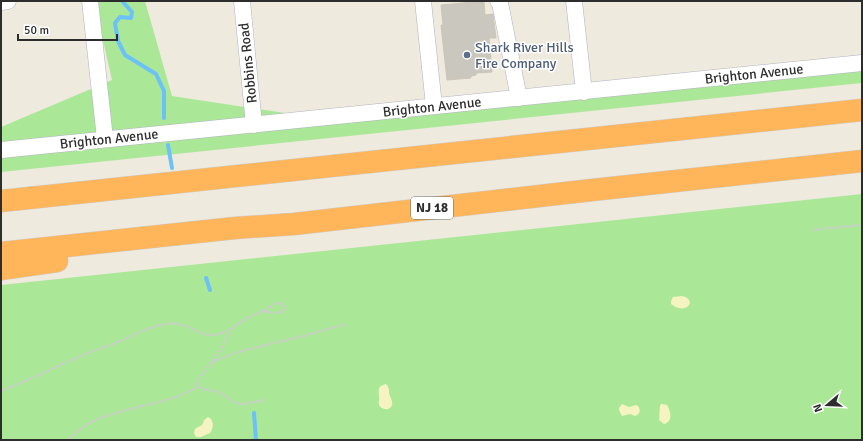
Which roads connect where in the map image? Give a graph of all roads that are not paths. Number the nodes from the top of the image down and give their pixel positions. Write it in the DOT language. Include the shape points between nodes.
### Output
graph roads {
  1 [pos="8,1"];
  2 [pos="90,1"];
  3 [pos="242,1"];
  4 [pos="424,1"];
  5 [pos="498,1"];
  6 [pos="574,1"];
  7 [pos="1,2"];
  8 [pos="862,63"];
  9 [pos="584,92"];
  10 [pos="519,98"];
  11 [pos="434,106"];
  12 [pos="862,110"];
  13 [pos="254,125"];
  14 [pos="105,140"];
  15 [pos="1,150"];
  16 [pos="862,161"];
  17 [pos="1,201"];
  18 [pos="294,224"];
  19 [pos="1,253"];
  20 [pos="1,269"];
  1 -- 7 [label="street"];
  2 -- 14 [label="street"];
  3 -- 13 [label="street, Robbins Road"];
  4 -- 11 [label="street"];
  5 -- 10 [label="street"];
  6 -- 9 [label="street"];
  8 -- 9 [label="street, Brighton Avenue"];
  9 -- 10 [label="street, Brighton Avenue"];
  10 -- 11 [label="street, Brighton Avenue"];
  11 -- 13 [label="street, Brighton Avenue"];
  12 -- 17 [label="highway"];
  13 -- 14 [label="street, Brighton Avenue"];
  14 -- 15 [label="street, Brighton Avenue"];
  16 -- 18 [label="highway, NJ 18"];
  18 -- 19 [label="highway, NJ 18"];
  18 -- 20 [label="highway" via="238,237"];
}
